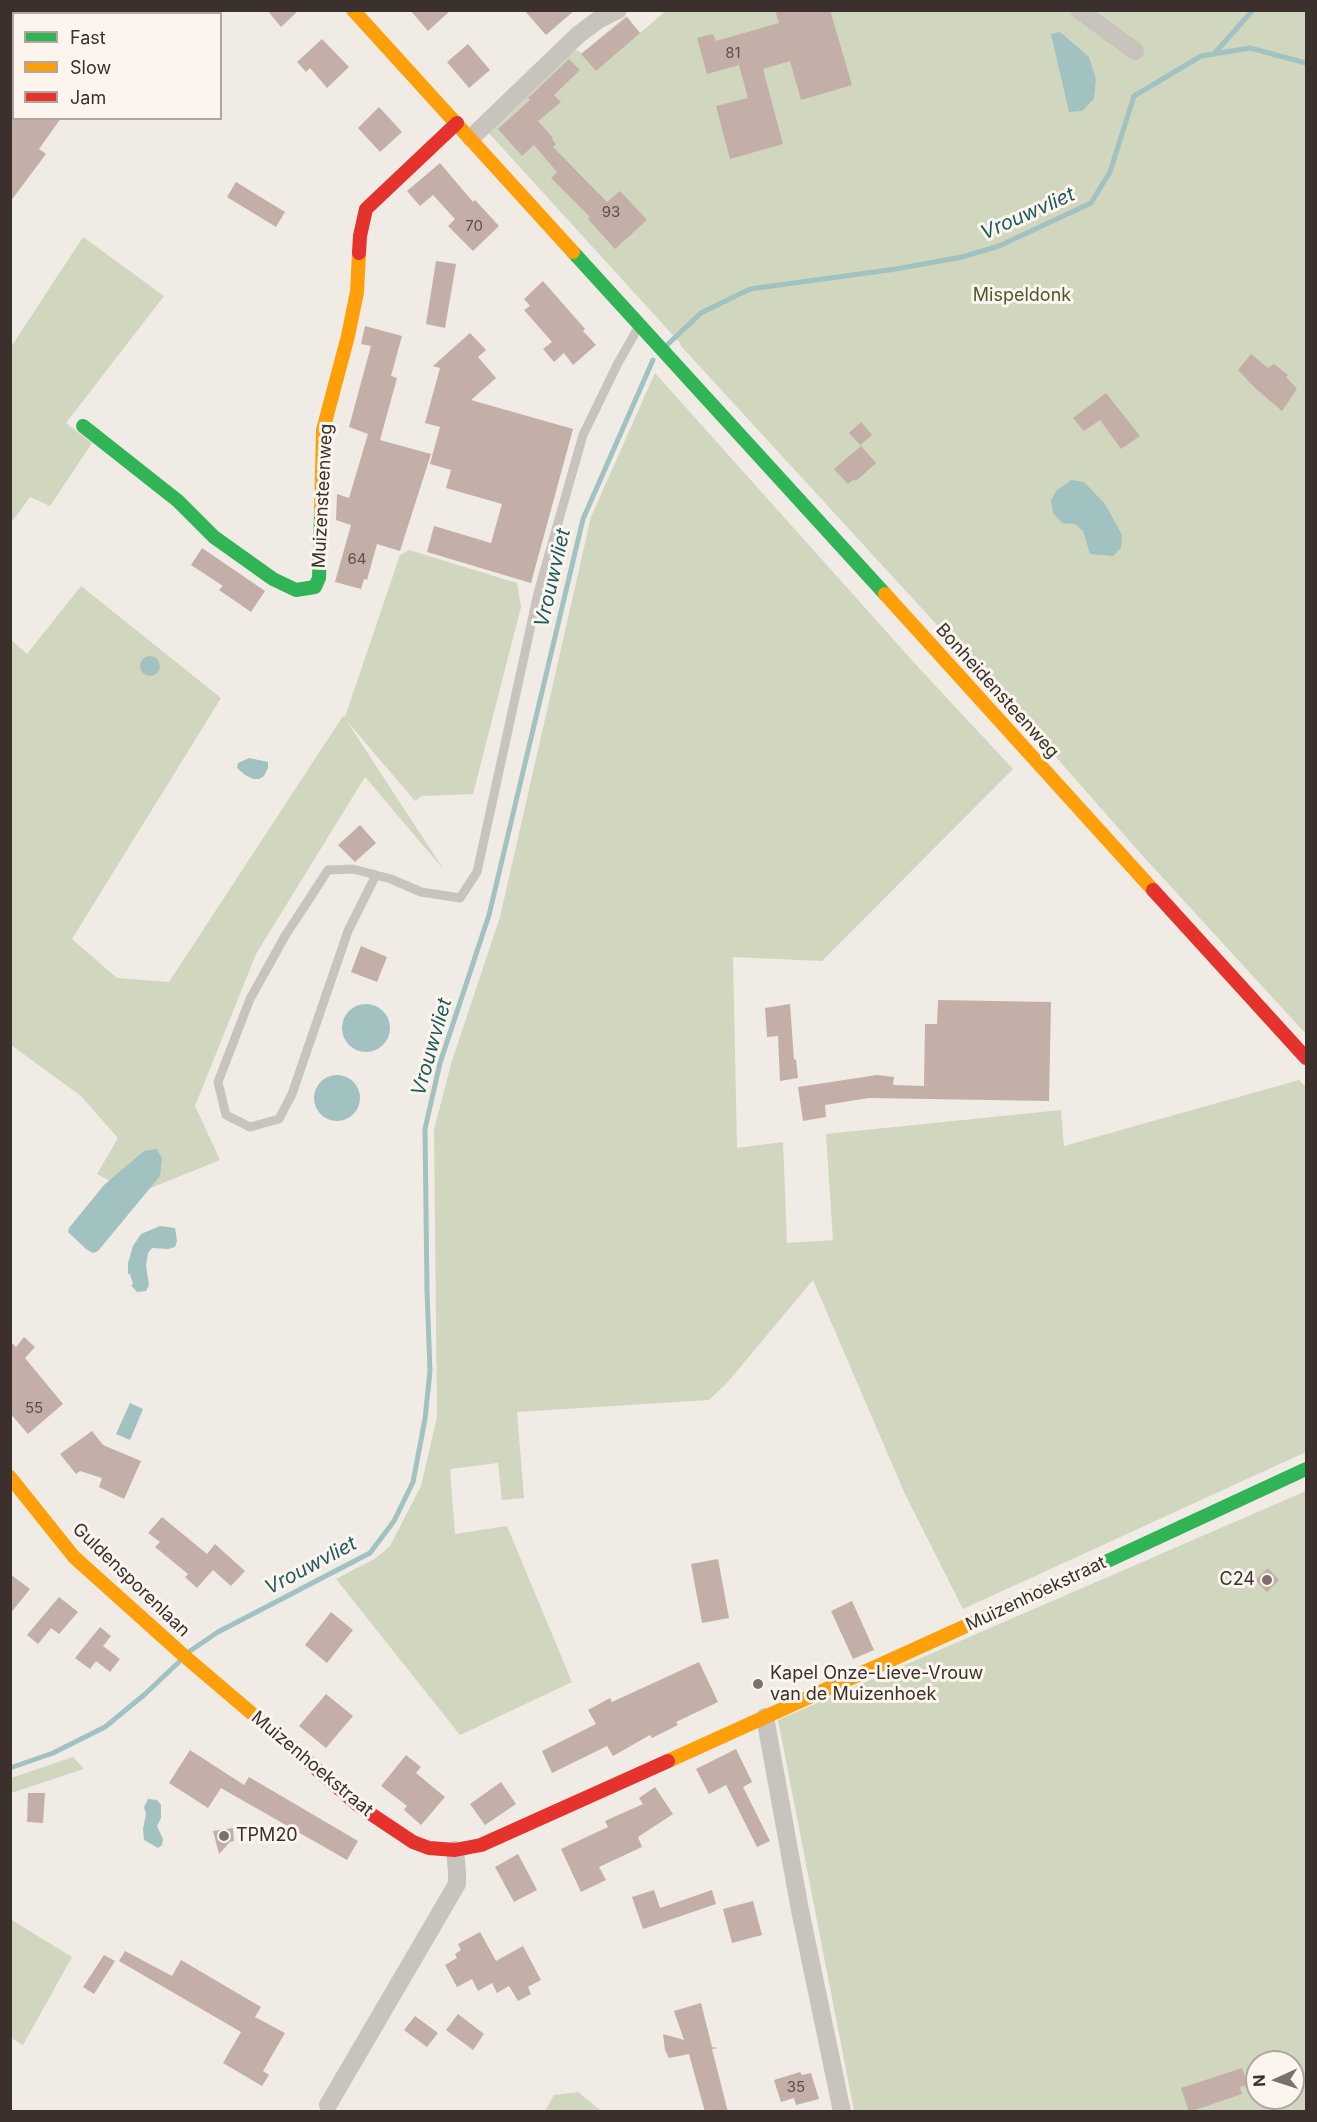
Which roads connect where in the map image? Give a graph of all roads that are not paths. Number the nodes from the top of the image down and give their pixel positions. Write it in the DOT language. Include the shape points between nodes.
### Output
graph roads {
  1 [pos="353,10"];
  2 [pos="618,10"];
  3 [pos="1079,10"];
  4 [pos="1135,51"];
  5 [pos="457,123"];
  6 [pos="471,138"];
  7 [pos="644,331"];
  8 [pos="83,426"];
  9 [pos="376,875"];
  10 [pos="1306,1058"];
  11 [pos="1306,1468"];
  12 [pos="10,1476"];
  13 [pos="185,1656"];
  14 [pos="765,1717"];
  15 [pos="454,1850"];
  16 [pos="328,2105"];
  17 [pos="842,2112"];
  1 -- 5 [label="street"];
  2 -- 6 [label="street" via="578,35"];
  3 -- 4 [label="street"];
  5 -- 6 [label="street"];
  5 -- 8 [label="street, Muizensteenweg" via="366,209 360,236 357,291 323,430 319,578 315,587 296,590 273,579 214,537 178,501"];
  6 -- 7 [label="street"];
  7 -- 9 [label="lane" via="618,363 583,435 538,593 477,872 460,898 421,892"];
  7 -- 10 [label="street, Bonheidensteenweg"];
  9 -- 9 [label="lane" via="353,869 328,870 285,936 250,999 218,1082 226,1115 250,1126 279,1119 292,1094 348,930"];
  11 -- 14 [label="street, Muizenhoekstraat"];
  12 -- 13 [label="street, Guldensporenlaan" via="74,1557"];
  13 -- 15 [label="street, Muizenhoekstraat" via="359,1806 413,1842"];
  14 -- 15 [label="street, Muizenhoekstraat" via="481,1845"];
  14 -- 17 [label="street"];
  15 -- 16 [label="street" via="457,1884"];
}
